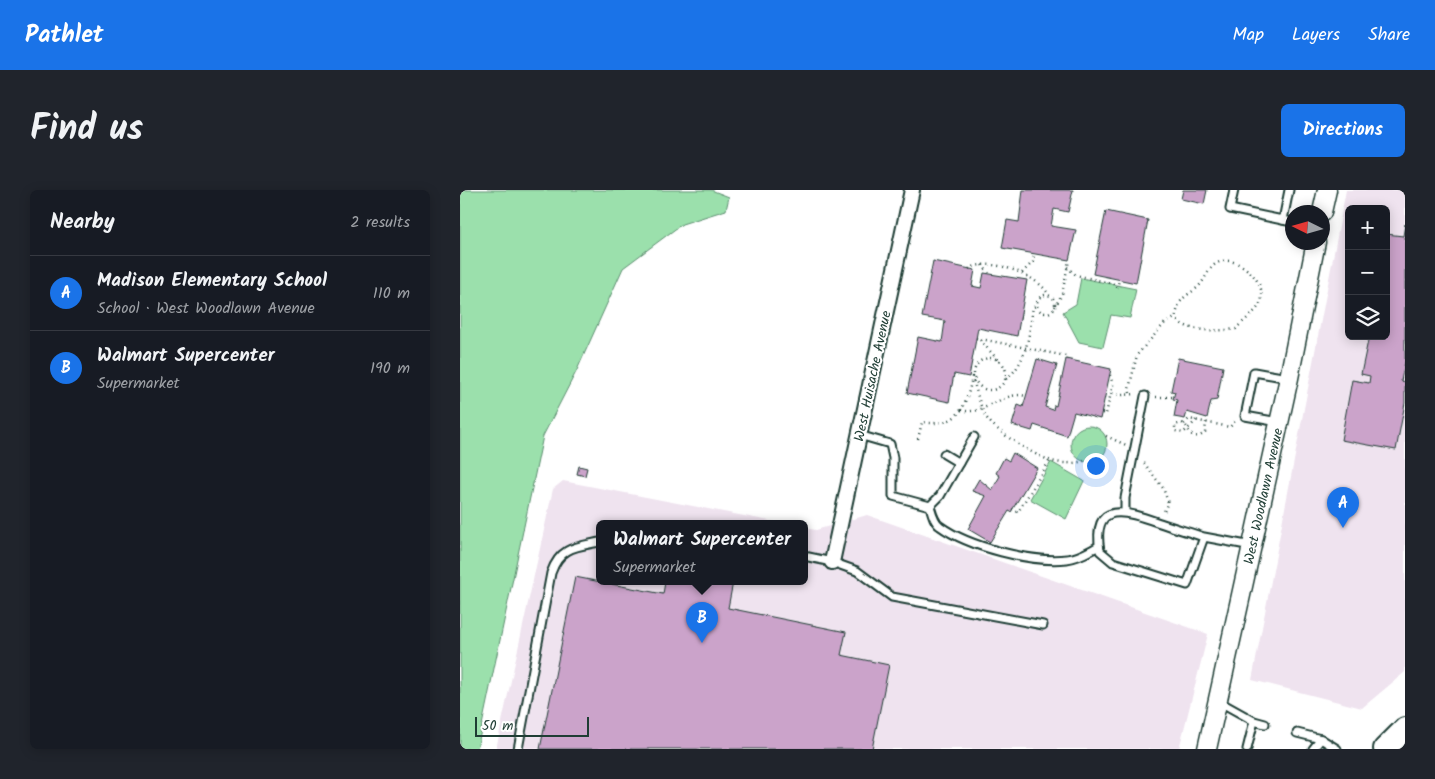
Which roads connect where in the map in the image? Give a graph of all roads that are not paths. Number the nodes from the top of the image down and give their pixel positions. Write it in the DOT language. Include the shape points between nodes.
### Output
graph roads {
  1 [pos="912,190"];
  2 [pos="1234,190"];
  3 [pos="1290,190"];
  4 [pos="1327,190"];
  5 [pos="1324,205"];
  6 [pos="1283,220"];
  7 [pos="1314,250"];
  8 [pos="1289,378"];
  9 [pos="1145,396"];
  10 [pos="1279,422"];
  11 [pos="859,435"];
  12 [pos="974,437"];
  13 [pos="944,454"];
  14 [pos="959,463"];
  15 [pos="930,506"];
  16 [pos="1125,511"];
  17 [pos="1204,537"];
  18 [pos="596,543"];
  19 [pos="1099,546"];
  20 [pos="1253,546"];
  21 [pos="808,557"];
  22 [pos="832,562"];
  23 [pos="1043,625"];
  24 [pos="1217,701"];
  25 [pos="1254,721"];
  26 [pos="1265,724"];
  27 [pos="1405,729"];
  28 [pos="1297,733"];
  29 [pos="1321,739"];
  30 [pos="518,749"];
  31 [pos="1207,749"];
  32 [pos="1248,749"];
  33 [pos="1313,749"];
  34 [pos="1338,749"];
  35 [pos="1384,749"];
  1 -- 11 [label="street, West Huisache Avenue"];
  2 -- 6 [label="lane" via="1230,209"];
  3 -- 6 [label="lane"];
  4 -- 5 [label="street"];
  7 -- 8 [label="street, West Woodlawn Avenue"];
  8 -- 10 [label="street, West Woodlawn Avenue"];
  8 -- 10 [label="lane" via="1254,372 1245,416"];
  9 -- 16 [label="lane"];
  10 -- 20 [label="street, West Woodlawn Avenue"];
  11 -- 15 [label="lane" via="890,444 893,496"];
  11 -- 22 [label="street, West Huisache Avenue"];
  12 -- 14 [label="lane"];
  13 -- 14 [label="lane"];
  14 -- 15 [label="lane" via="940,496"];
  15 -- 19 [label="lane" via="939,526 1000,553 1068,559"];
  16 -- 17 [label="lane"];
  16 -- 19 [label="lane" via="1109,515 1102,522 1098,532"];
  17 -- 19 [label="lane" via="1187,585 1113,562 1100,551"];
  17 -- 20 [label="lane"];
  18 -- 30 [label="lane" via="572,547 556,558"];
  20 -- 24 [label="street, West Woodlawn Avenue"];
  21 -- 22 [label="lane"];
  22 -- 23 [label="lane" via="857,571 892,597"];
  24 -- 25 [label="lane"];
  24 -- 31 [label="street, West Woodlawn Avenue"];
  25 -- 26 [label="lane"];
  25 -- 32 [label="lane"];
  27 -- 35 [label="main road"];
  28 -- 29 [label="lane"];
  29 -- 33 [label="lane"];
  29 -- 34 [label="lane"];
}
